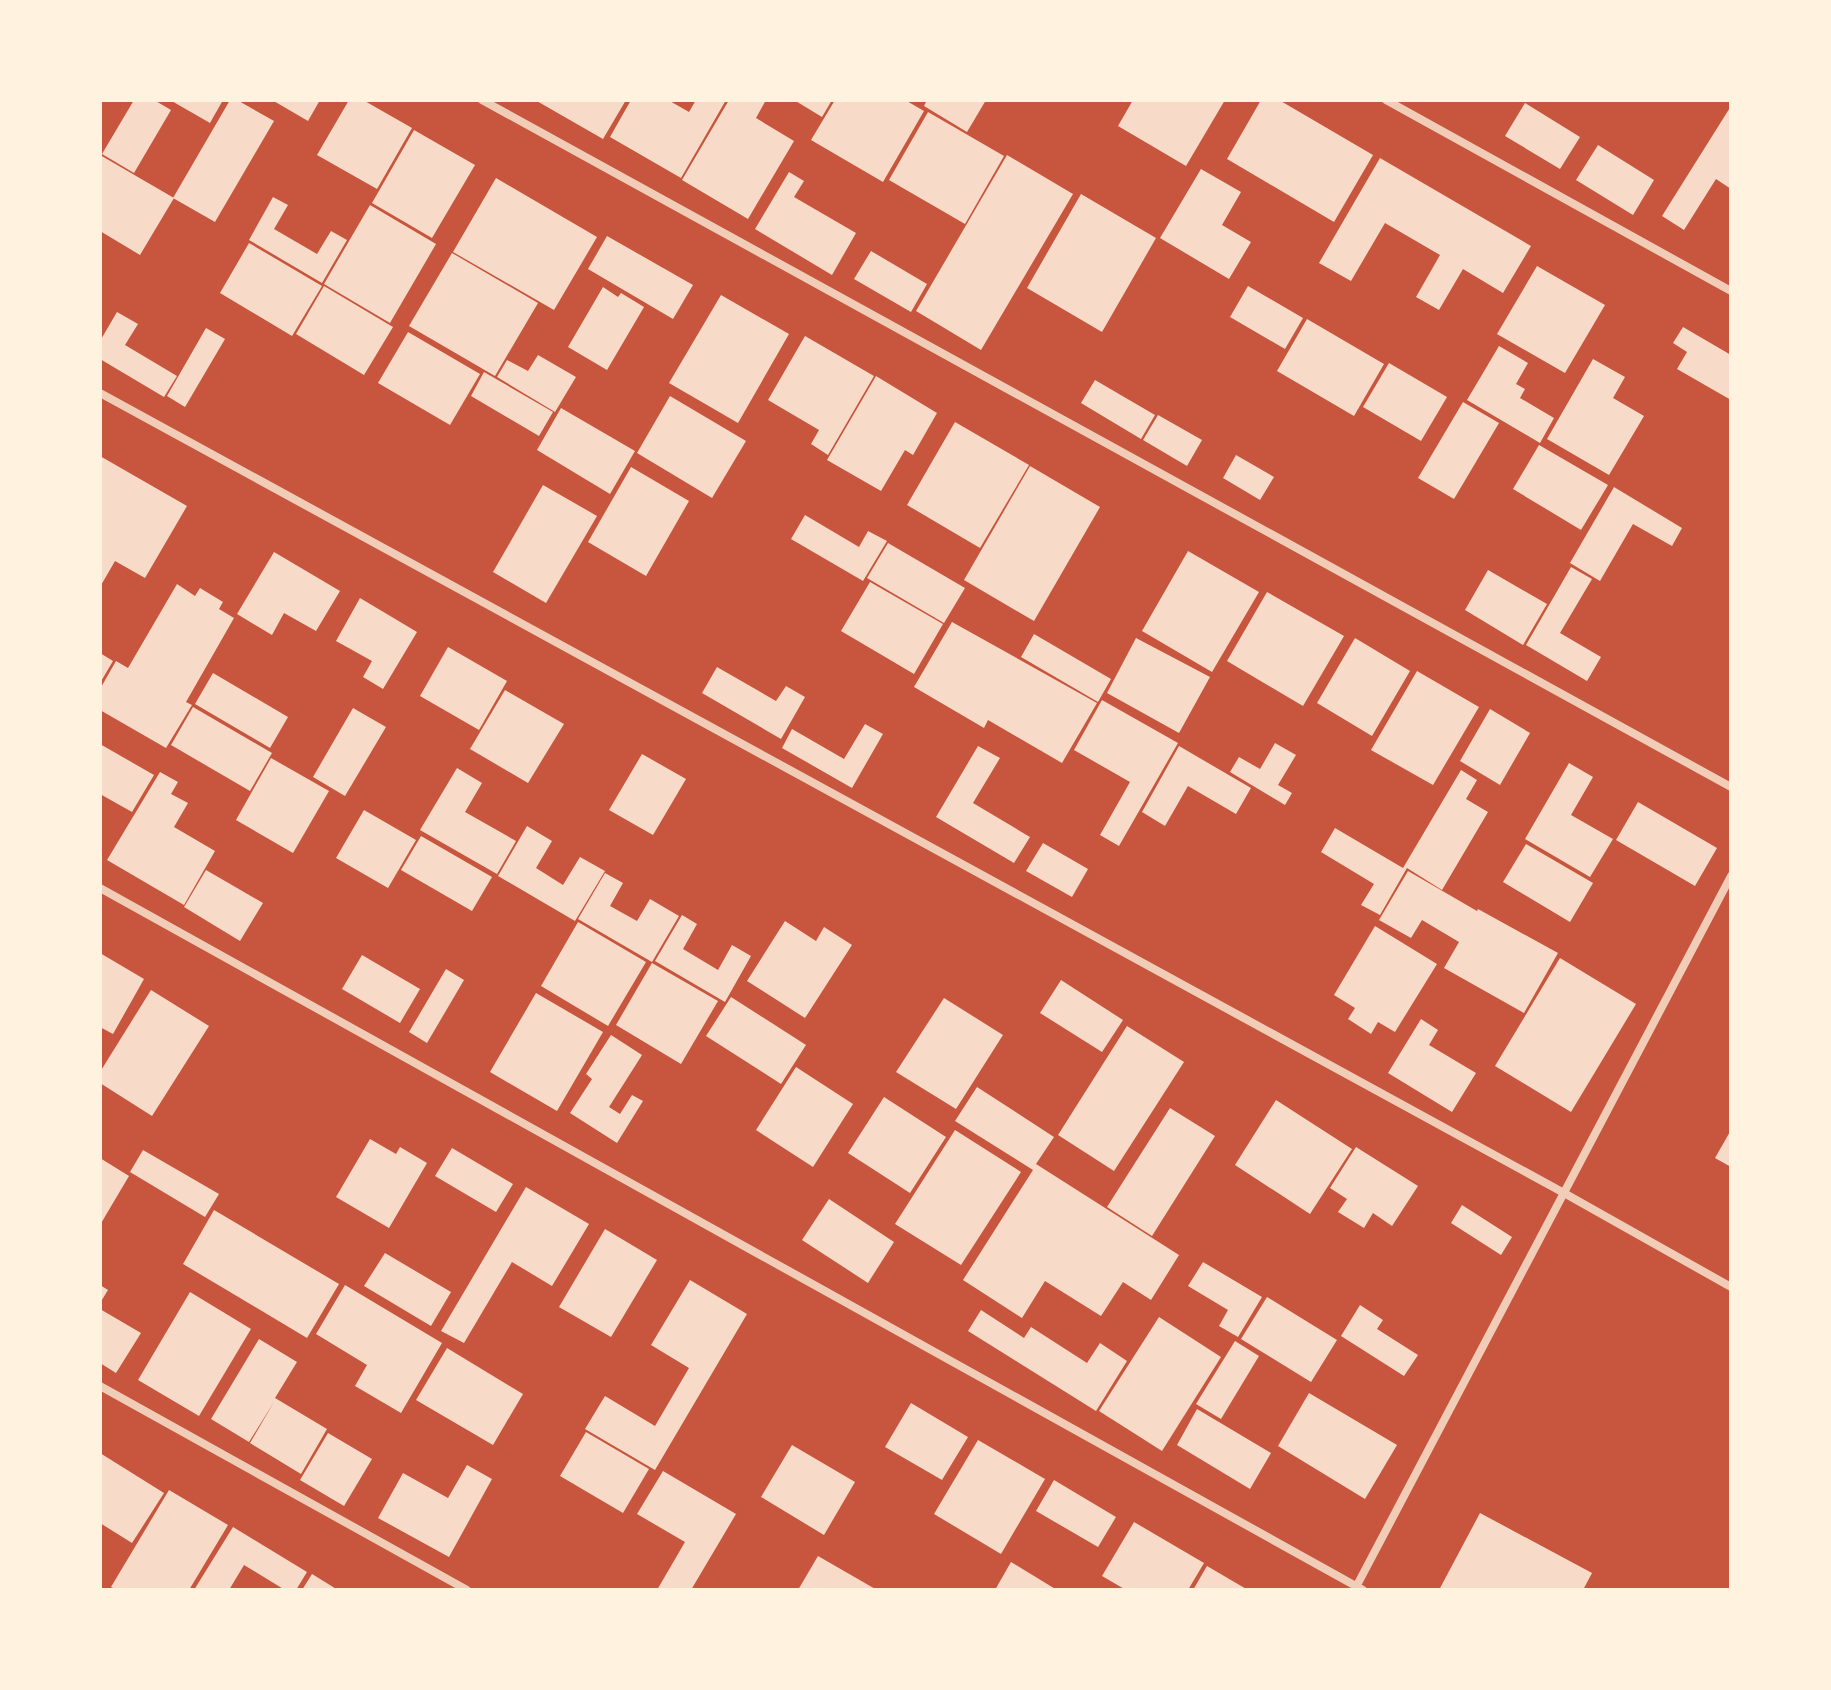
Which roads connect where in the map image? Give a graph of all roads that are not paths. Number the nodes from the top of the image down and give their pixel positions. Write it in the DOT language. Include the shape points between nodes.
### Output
graph roads {
  1 [pos="482,100"];
  2 [pos="1386,100"];
  3 [pos="1731,291"];
  4 [pos="100,393"];
  5 [pos="1731,787"];
  6 [pos="1731,876"];
  7 [pos="100,888"];
  8 [pos="1564,1193"];
  9 [pos="1731,1287"];
  10 [pos="100,1386"];
  11 [pos="1358,1589"];
  12 [pos="467,1590"];
  1 -- 5 [label="street"];
  2 -- 3 [label="street"];
  4 -- 8 [label="street"];
  6 -- 8 [label="street"];
  7 -- 11 [label="street"];
  8 -- 9 [label="street"];
  8 -- 11 [label="street"];
  10 -- 12 [label="street"];
}
